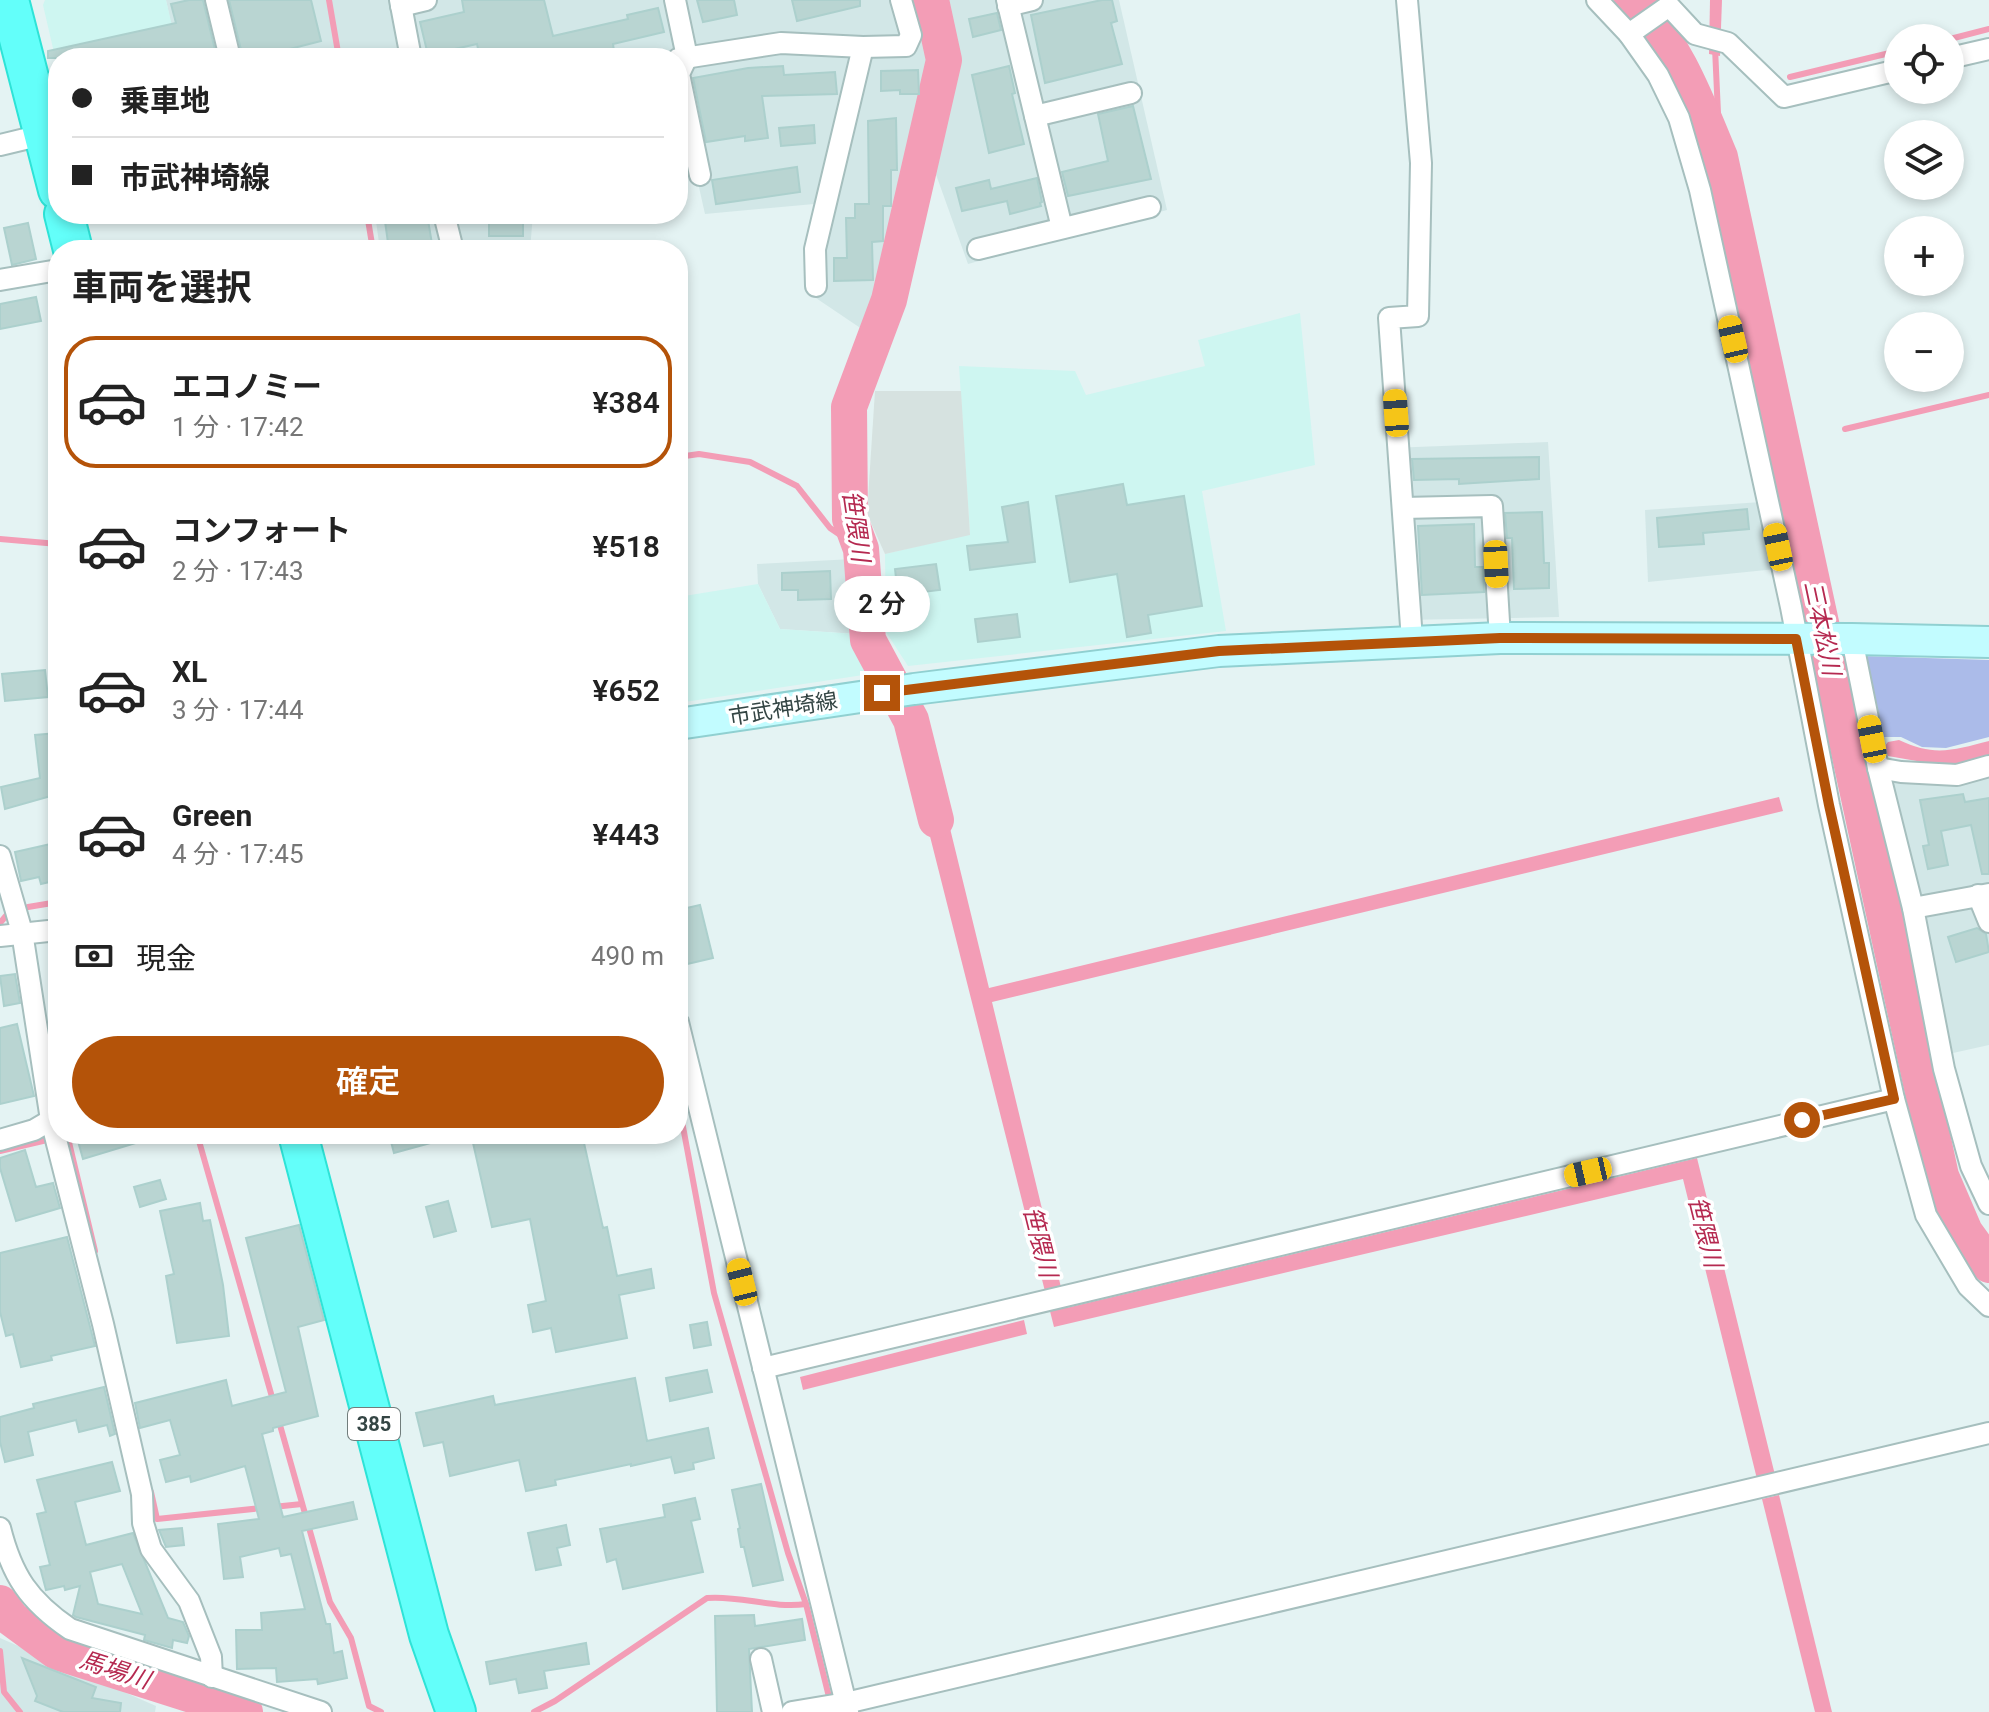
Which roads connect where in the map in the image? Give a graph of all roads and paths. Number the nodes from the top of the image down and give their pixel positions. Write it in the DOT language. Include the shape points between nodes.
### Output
graph roads {
  1 [pos="9,0"];
  2 [pos="216,0"];
  3 [pos="426,0"];
  4 [pos="675,0"];
  5 [pos="901,0"];
  6 [pos="1032,0"];
  7 [pos="1407,0"];
  8 [pos="1597,0"];
  9 [pos="401,3"];
  10 [pos="1008,3"];
  11 [pos="1629,34"];
  12 [pos="863,47"];
  13 [pos="228,48"];
  14 [pos="409,48"];
  15 [pos="682,48"];
  16 [pos="1989,49"];
  17 [pos="1964,55"];
  18 [pos="688,57"];
  19 [pos="1884,73"];
  20 [pos="1131,93"];
  21 [pos="1035,116"];
  22 [pos="688,117"];
  23 [pos="48,124"];
  24 [pos="48,134"];
  25 [pos="0,145"];
  26 [pos="700,175"];
  27 [pos="1150,207"];
  28 [pos="1062,228"];
  29 [pos="978,249"];
  30 [pos="48,272"];
  31 [pos="0,280"];
  32 [pos="816,286"];
  33 [pos="1403,508"];
  34 [pos="1500,638"];
  35 [pos="1796,639"];
  36 [pos="1852,639"];
  37 [pos="1412,640"];
  38 [pos="1989,642"];
  39 [pos="688,722"];
  40 [pos="1989,766"];
  41 [pos="1878,768"];
  42 [pos="0,856"];
  43 [pos="1984,895"];
  44 [pos="1913,908"];
  45 [pos="1989,922"];
  46 [pos="48,931"];
  47 [pos="22,932"];
  48 [pos="0,936"];
  49 [pos="688,1063"];
  50 [pos="1894,1099"];
  51 [pos="48,1101"];
  52 [pos="48,1122"];
  53 [pos="0,1140"];
  54 [pos="57,1144"];
  55 [pos="301,1144"];
  56 [pos="1989,1204"];
  57 [pos="1989,1306"];
  58 [pos="763,1368"];
  59 [pos="1989,1433"];
  60 [pos="0,1528"];
  61 [pos="761,1659"];
  62 [pos="212,1677"];
  63 [pos="847,1707"];
  64 [pos="309,1710"];
  65 [pos="456,1712"];
  66 [pos="773,1712"];
  67 [pos="792,1712"];
  1 -- 23 [label="highway"];
  2 -- 13 [label="street"];
  3 -- 9 [label="street"];
  4 -- 15 [label="street"];
  5 -- 12 [label="street" via="911,35 906,46"];
  6 -- 10 [label="street"];
  7 -- 33 [label="street" via="1421,163 1418,316 1389,318"];
  8 -- 11 [label="street"];
  9 -- 14 [label="street"];
  10 -- 21 [label="street"];
  11 -- 19 [label="street" via="1669,6 1695,34 1728,43 1784,97"];
  11 -- 35 [label="street" via="1679,118 1700,190"];
  12 -- 18 [label="street" via="781,43"];
  12 -- 32 [label="street" via="815,249"];
  16 -- 17 [label="street"];
  20 -- 21 [label="street"];
  21 -- 28 [label="street"];
  22 -- 26 [label="street"];
  24 -- 25 [label="street"];
  27 -- 28 [label="street"];
  28 -- 29 [label="street"];
  30 -- 31 [label="street"];
  33 -- 34 [label="street" via="1492,506"];
  33 -- 37 [label="street"];
  34 -- 35 [label="main road, 市武神埼線"];
  34 -- 37 [label="main road, 市武神埼線"];
  35 -- 36 [label="main road, 市武神埼線"];
  35 -- 50 [label="street"];
  36 -- 38 [label="main road, 市武神埼線"];
  36 -- 41 [label="street"];
  37 -- 39 [label="main road, 市武神埼線" via="1219,651"];
  40 -- 41 [label="street" via="1957,775"];
  41 -- 44 [label="street"];
  42 -- 47 [label="street"];
  43 -- 44 [label="street"];
  43 -- 45 [label="street"];
  44 -- 56 [label="street" via="1944,1069 1971,1166"];
  46 -- 47 [label="street"];
  47 -- 48 [label="street"];
  47 -- 51 [label="street"];
  49 -- 58 [label="street"];
  50 -- 57 [label="street" via="1926,1215 1968,1286"];
  50 -- 58 [label="street"];
  52 -- 53 [label="street"];
  54 -- 62 [label="street" via="135,1463 143,1523 151,1549 189,1601 211,1657"];
  55 -- 65 [label="highway, 385" via="429,1635"];
  58 -- 63 [label="street"];
  59 -- 63 [label="street"];
  60 -- 62 [label="street" via="22,1586 45,1612 70,1629"];
  61 -- 66 [label="street"];
  62 -- 64 [label="street"];
  63 -- 67 [label="street" via="821,1705"];
}
